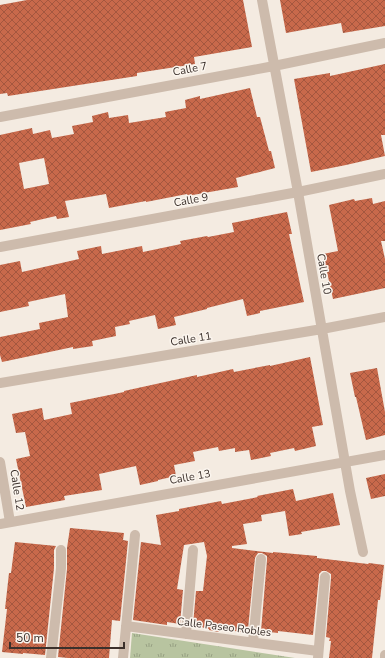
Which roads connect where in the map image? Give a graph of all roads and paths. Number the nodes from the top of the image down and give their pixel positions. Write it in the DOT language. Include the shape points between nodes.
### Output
graph roads {
  1 [pos="262,0"];
  2 [pos="385,43"];
  3 [pos="274,66"];
  4 [pos="0,117"];
  5 [pos="385,174"];
  6 [pos="298,192"];
  7 [pos="0,247"];
  8 [pos="385,317"];
  9 [pos="322,329"];
  10 [pos="0,383"];
  11 [pos="385,455"];
  12 [pos="0,462"];
  13 [pos="345,462"];
  14 [pos="5,523"];
  15 [pos="135,536"];
  16 [pos="61,550"];
  17 [pos="194,550"];
  18 [pos="363,552"];
  19 [pos="261,559"];
  20 [pos="325,577"];
  21 [pos="126,626"];
  22 [pos="186,634"];
  23 [pos="253,642"];
  24 [pos="318,654"];
  25 [pos="385,655"];
  26 [pos="51,658"];
  27 [pos="123,658"];
  28 [pos="385,658"];
  1 -- 3 [label="street, Calle 10"];
  2 -- 3 [label="street, Calle 7"];
  3 -- 4 [label="street, Calle 7"];
  3 -- 6 [label="street, Calle 10"];
  5 -- 6 [label="street, Calle 9"];
  6 -- 7 [label="street, Calle 9"];
  6 -- 9 [label="street, Calle 10"];
  8 -- 9 [label="street, Calle 11"];
  9 -- 10 [label="street, Calle 11"];
  9 -- 13 [label="street, Calle 10"];
  11 -- 13 [label="street, Calle 13"];
  12 -- 14 [label="street, Calle 12"];
  13 -- 14 [label="street, Calle 13"];
  13 -- 18 [label="street, Calle 10"];
  15 -- 21 [label="street"];
  16 -- 26 [label="street"];
  17 -- 22 [label="street"];
  19 -- 23 [label="street"];
  20 -- 24 [label="street"];
  21 -- 22 [label="street, Calle Paseo Robles"];
  21 -- 27 [label="street"];
  22 -- 23 [label="street, Calle Paseo Robles"];
  23 -- 24 [label="street, Calle Paseo Robles"];
  25 -- 28 [label="street"];
}
